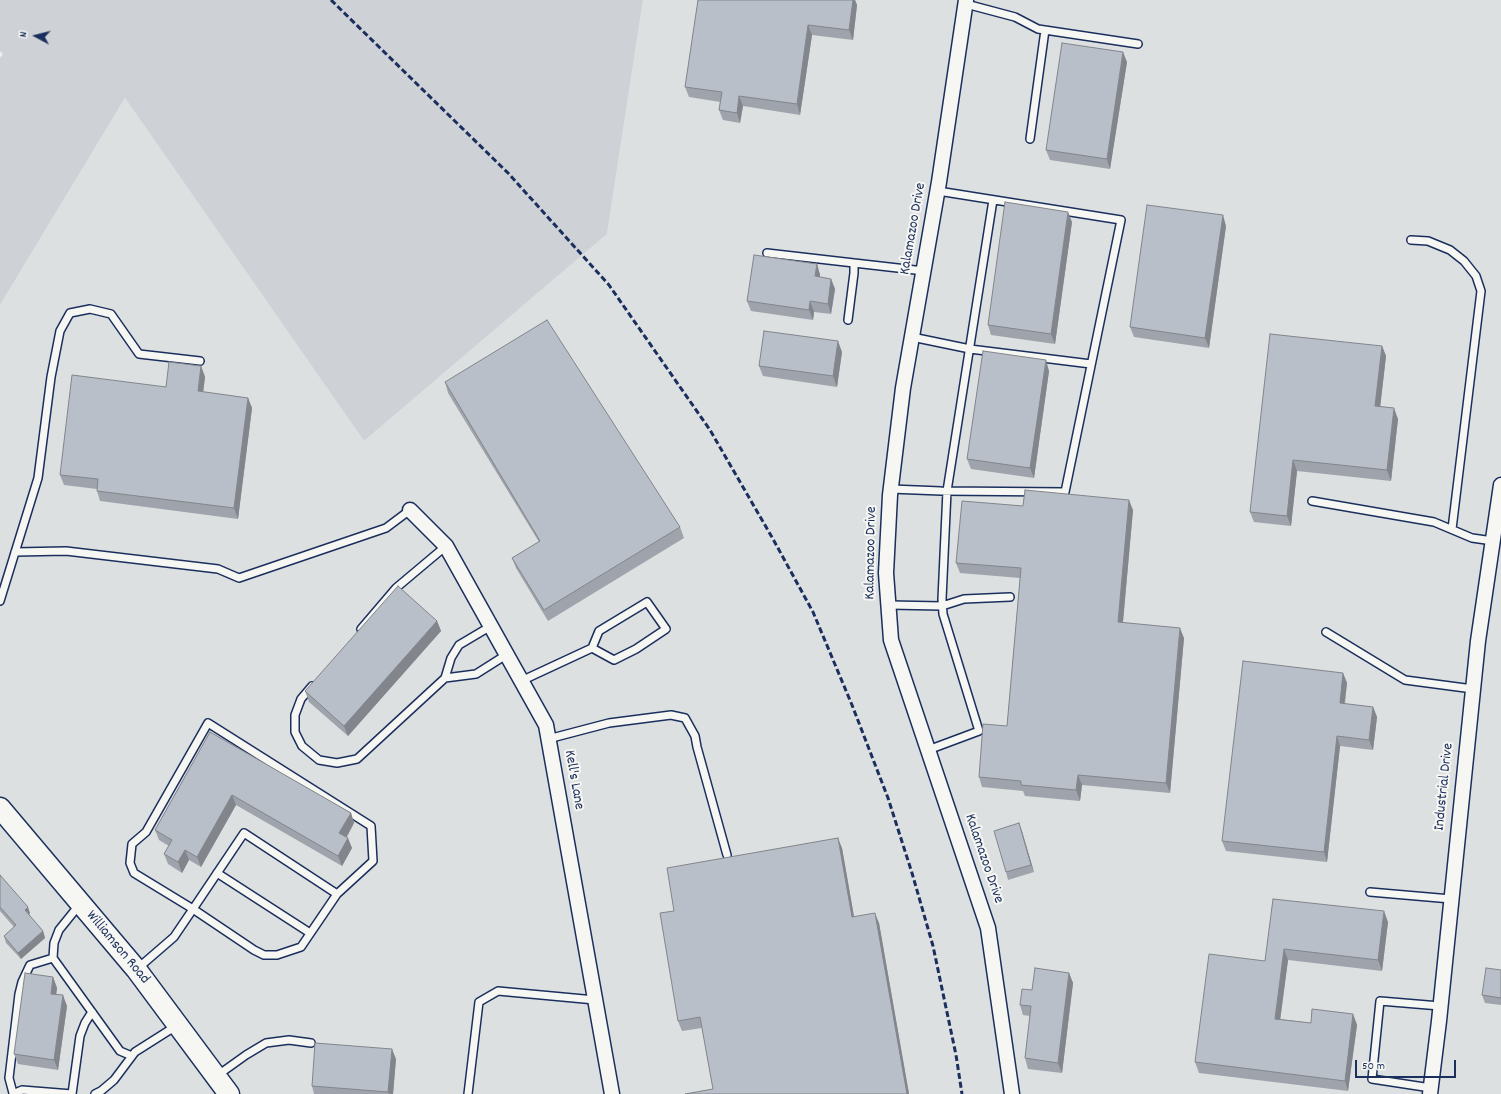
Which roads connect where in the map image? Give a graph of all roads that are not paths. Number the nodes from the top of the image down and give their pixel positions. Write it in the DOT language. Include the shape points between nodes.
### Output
graph roads {
  1 [pos="966,2"];
  2 [pos="1045,30"];
  3 [pos="1138,44"];
  4 [pos="1030,139"];
  5 [pos="938,191"];
  6 [pos="993,200"];
  7 [pos="1411,240"];
  8 [pos="767,252"];
  9 [pos="854,263"];
  10 [pos="924,271"];
  11 [pos="848,320"];
  12 [pos="912,337"];
  13 [pos="970,349"];
  14 [pos="200,361"];
  15 [pos="1091,364"];
  16 [pos="891,489"];
  17 [pos="947,491"];
  18 [pos="1501,491"];
  19 [pos="1312,501"];
  20 [pos="410,510"];
  21 [pos="1452,529"];
  22 [pos="1493,541"];
  23 [pos="446,546"];
  24 [pos="15,552"];
  25 [pos="1010,597"];
  26 [pos="0,601"];
  27 [pos="889,605"];
  28 [pos="942,606"];
  29 [pos="490,626"];
  30 [pos="1326,632"];
  31 [pos="356,634"];
  32 [pos="592,648"];
  33 [pos="506,655"];
  34 [pos="446,678"];
  35 [pos="316,681"];
  36 [pos="521,681"];
  37 [pos="1473,689"];
  38 [pos="548,739"];
  39 [pos="928,750"];
  40 [pos="0,808"];
  41 [pos="728,855"];
  42 [pos="217,873"];
  43 [pos="1370,892"];
  44 [pos="337,894"];
  45 [pos="1451,899"];
  46 [pos="80,904"];
  47 [pos="193,909"];
  48 [pos="310,933"];
  49 [pos="53,958"];
  50 [pos="136,969"];
  51 [pos="595,1000"];
  52 [pos="1440,1006"];
  53 [pos="92,1012"];
  54 [pos="178,1025"];
  55 [pos="311,1043"];
  56 [pos="132,1056"];
  57 [pos="216,1076"];
  58 [pos="1430,1091"];
  59 [pos="13,1094"];
  60 [pos="72,1094"];
  61 [pos="95,1094"];
  62 [pos="229,1094"];
  63 [pos="468,1094"];
  64 [pos="612,1094"];
  65 [pos="1012,1094"];
  1 -- 2 [label="lane" via="1015,17"];
  1 -- 5 [label="street, Kalamazoo Drive"];
  2 -- 3 [label="lane"];
  2 -- 4 [label="lane"];
  5 -- 6 [label="lane"];
  5 -- 10 [label="street, Kalamazoo Drive"];
  6 -- 13 [label="lane"];
  6 -- 15 [label="lane" via="1121,220"];
  7 -- 21 [label="lane" via="1428,241 1450,250 1464,261 1476,276 1481,291"];
  8 -- 9 [label="lane"];
  9 -- 10 [label="lane"];
  9 -- 11 [label="lane"];
  10 -- 12 [label="street, Kalamazoo Drive"];
  12 -- 13 [label="lane"];
  12 -- 16 [label="street, Kalamazoo Drive"];
  13 -- 15 [label="lane"];
  13 -- 17 [label="lane"];
  14 -- 24 [label="lane" via="139,354 111,314 90,309 70,313 60,331 51,377 38,478"];
  15 -- 17 [label="lane" via="1065,492"];
  16 -- 17 [label="lane"];
  16 -- 27 [label="street, Kalamazoo Drive" via="886,573"];
  17 -- 28 [label="lane"];
  18 -- 22 [label="street, Industrial Drive"];
  19 -- 21 [label="lane" via="1434,522"];
  20 -- 23 [label="street, Kell's Lane"];
  20 -- 24 [label="lane" via="386,528 239,578 218,569 66,551"];
  21 -- 22 [label="lane" via="1472,538"];
  22 -- 37 [label="street, Industrial Drive"];
  23 -- 29 [label="street, Kell's Lane"];
  23 -- 31 [label="lane" via="396,588"];
  24 -- 26 [label="lane"];
  25 -- 28 [label="lane" via="964,599"];
  27 -- 28 [label="lane"];
  27 -- 39 [label="street, Kalamazoo Drive" via="891,640"];
  28 -- 39 [label="lane" via="942,614 979,731"];
  29 -- 33 [label="street, Kell's Lane"];
  29 -- 34 [label="lane" via="460,645 451,658"];
  30 -- 37 [label="lane" via="1405,680"];
  32 -- 32 [label="lane" via="599,631 647,602 666,629 614,660"];
  32 -- 36 [label="lane"];
  33 -- 34 [label="lane" via="476,674"];
  33 -- 36 [label="street, Kell's Lane"];
  34 -- 35 [label="lane" via="357,759 337,763 319,760 302,746 295,732 295,715 301,699"];
  36 -- 38 [label="street, Kell's Lane" via="546,726"];
  37 -- 45 [label="street, Industrial Drive"];
  38 -- 41 [label="lane" via="616,722 671,715 685,718 695,736"];
  38 -- 51 [label="street, Kell's Lane"];
  39 -- 65 [label="street, Kalamazoo Drive" via="988,928"];
  40 -- 46 [label="main road, Williamson Road"];
  42 -- 44 [label="lane" via="244,833"];
  42 -- 47 [label="lane"];
  42 -- 48 [label="lane"];
  43 -- 45 [label="lane"];
  44 -- 47 [label="lane" via="373,861 371,826 208,723 146,832 132,844 130,863 134,873"];
  44 -- 48 [label="lane"];
  45 -- 52 [label="street, Industrial Drive"];
  46 -- 49 [label="lane" via="60,930 54,943"];
  46 -- 50 [label="main road, Williamson Road"];
  47 -- 48 [label="lane" via="264,955 277,955 301,947"];
  47 -- 50 [label="lane" via="174,937"];
  49 -- 53 [label="lane"];
  49 -- 59 [label="lane" via="30,965 22,982 9,1078"];
  50 -- 54 [label="main road, Williamson Road"];
  51 -- 63 [label="lane" via="498,991 479,1002"];
  51 -- 64 [label="street, Kell's Lane"];
  52 -- 58 [label="street, Industrial Drive"];
  52 -- 58 [label="lane" via="1380,1001 1372,1079"];
  53 -- 56 [label="lane" via="120,1051"];
  53 -- 60 [label="lane" via="80,1036"];
  54 -- 56 [label="lane"];
  54 -- 57 [label="main road, Williamson Road"];
  55 -- 57 [label="lane" via="289,1040 266,1043"];
  56 -- 61 [label="lane" via="114,1080"];
  57 -- 62 [label="main road, Williamson Road"];
  59 -- 60 [label="lane" via="22,1090"];
}
